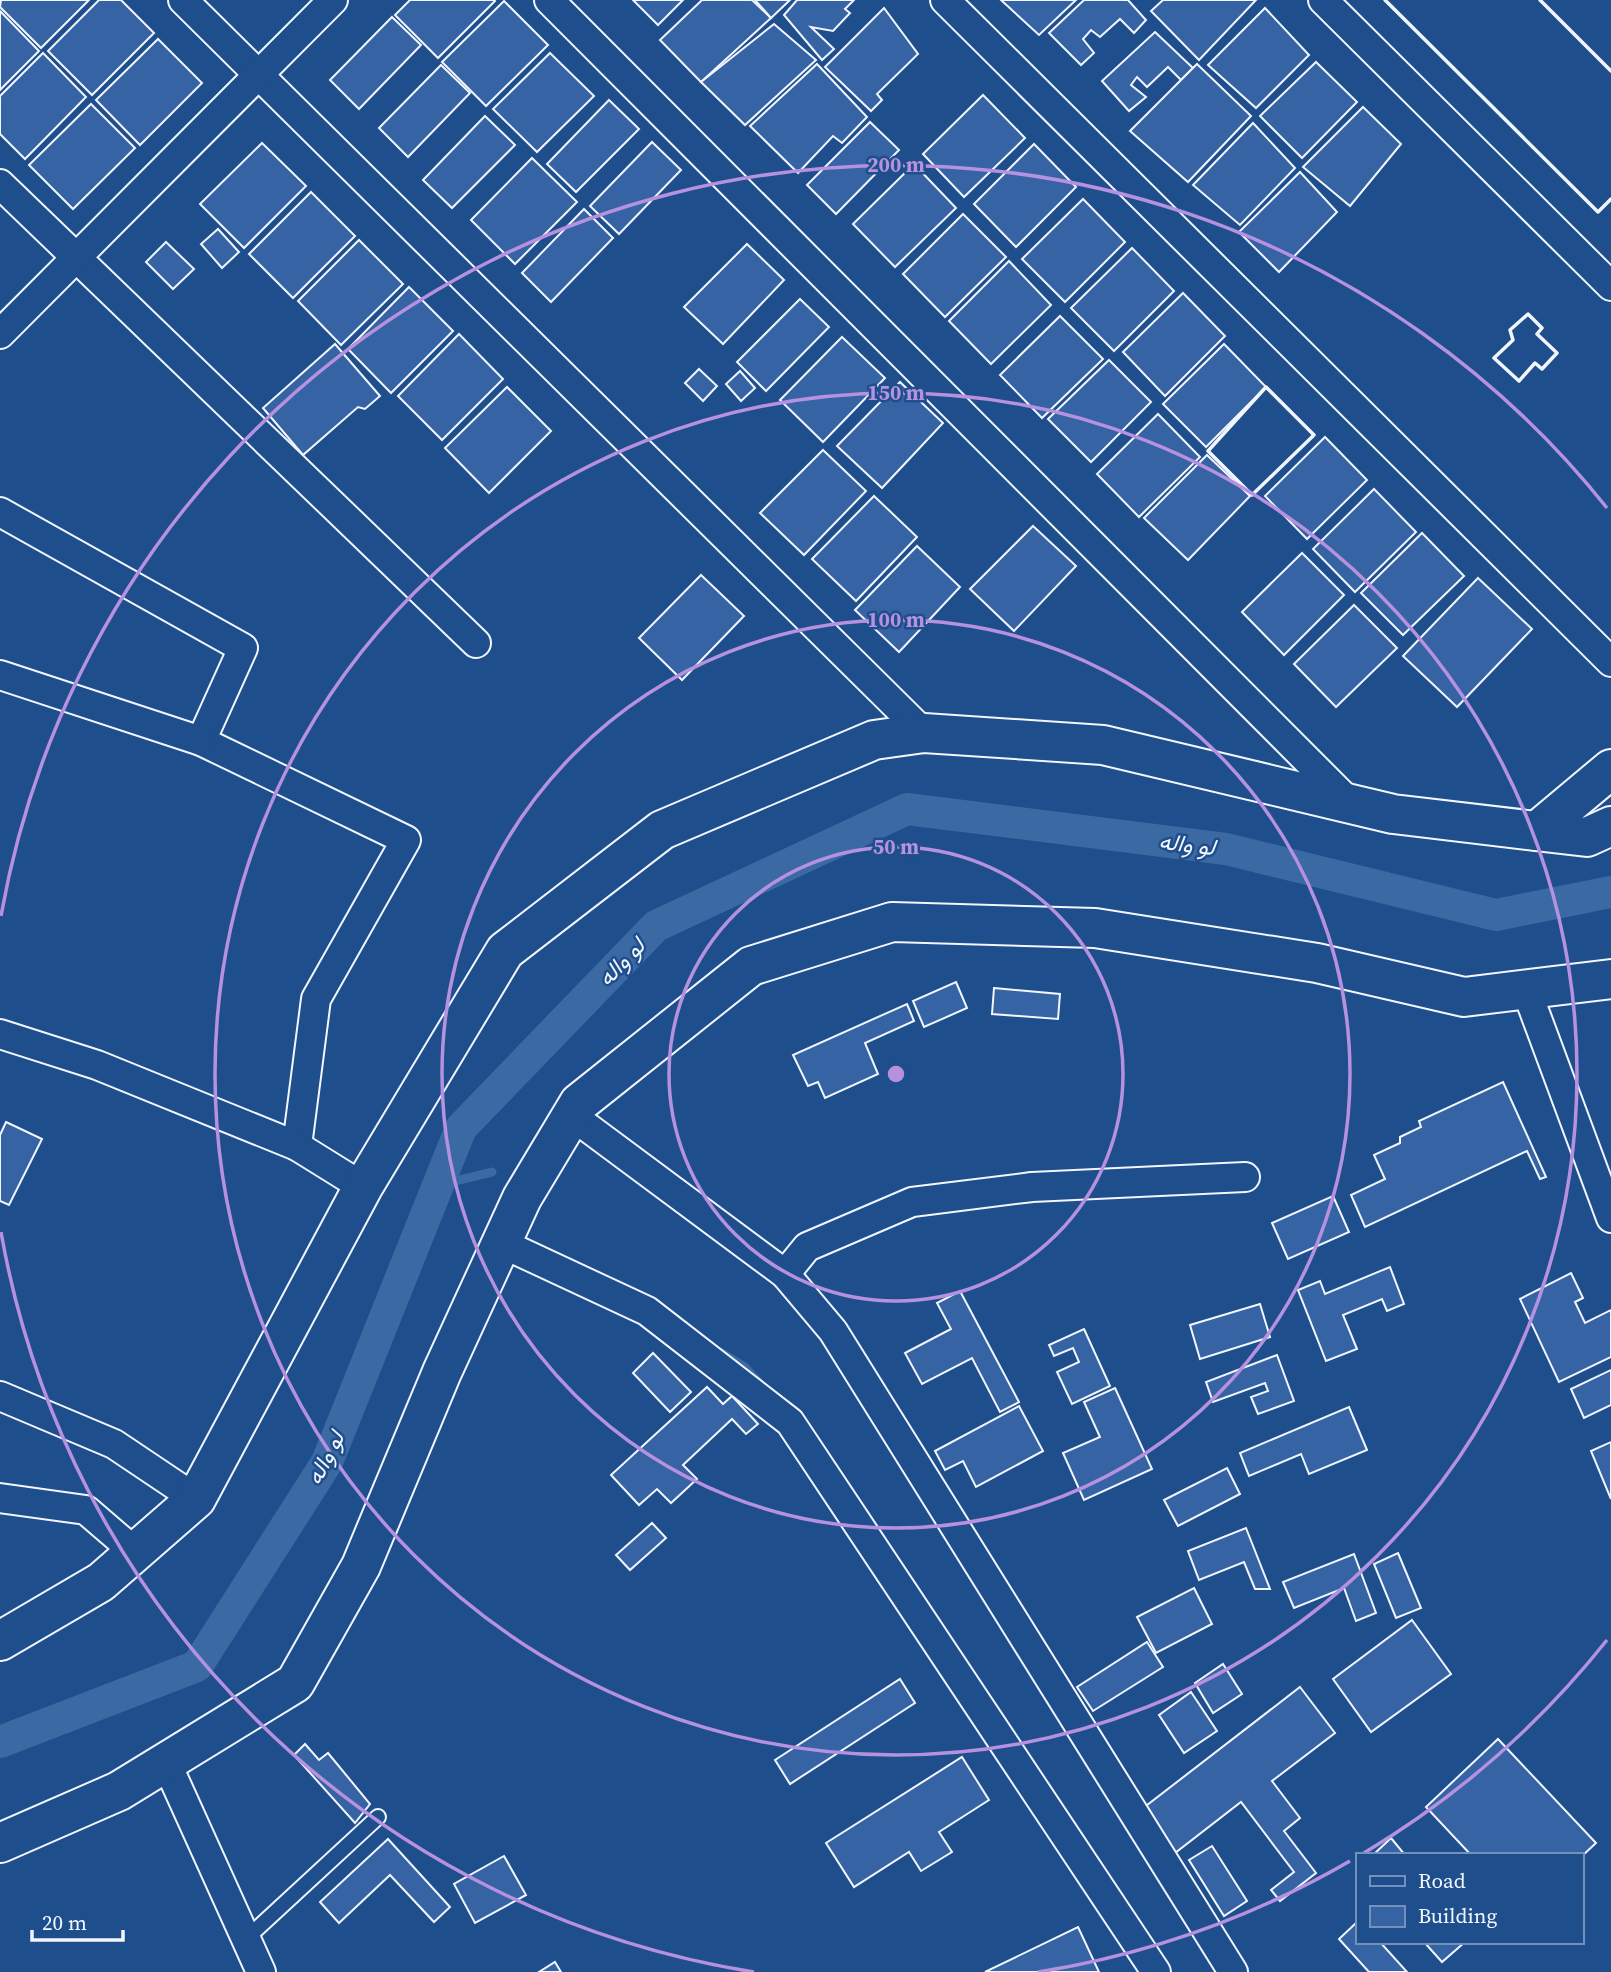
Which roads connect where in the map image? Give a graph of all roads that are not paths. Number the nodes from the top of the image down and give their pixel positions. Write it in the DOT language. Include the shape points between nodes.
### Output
graph roads {
  1 [pos="183,0"];
  2 [pos="333,0"];
  3 [pos="550,0"];
  4 [pos="945,0"];
  5 [pos="1323,0"];
  6 [pos="258,75"];
  7 [pos="0,184"];
  8 [pos="76,258"];
  9 [pos="1611,286"];
  10 [pos="0,334"];
  11 [pos="0,512"];
  12 [pos="476,643"];
  13 [pos="1611,662"];
  14 [pos="0,675"];
  15 [pos="924,733"];
  16 [pos="201,741"];
  17 [pos="1611,769"];
  18 [pos="1352,805"];
  19 [pos="1611,827"];
  20 [pos="1537,831"];
  21 [pos="1611,979"];
  22 [pos="1526,989"];
  23 [pos="0,1034"];
  24 [pos="571,1115"];
  25 [pos="298,1146"];
  26 [pos="1245,1177"];
  27 [pos="363,1186"];
  28 [pos="1611,1218"];
  29 [pos="501,1243"];
  30 [pos="785,1274"];
  31 [pos="0,1396"];
  32 [pos="0,1499"];
  33 [pos="196,1499"];
  34 [pos="135,1552"];
  35 [pos="0,1641"];
  36 [pos="166,1762"];
  37 [pos="378,1817"];
  38 [pos="0,1843"];
  39 [pos="247,1938"];
  40 [pos="261,1972"];
  41 [pos="1156,1972"];
  42 [pos="1233,1972"];
  1 -- 6 [label="street"];
  2 -- 6 [label="street"];
  3 -- 18 [label="street"];
  4 -- 13 [label="street"];
  5 -- 9 [label="street"];
  6 -- 8 [label="street"];
  6 -- 15 [label="street"];
  7 -- 8 [label="street"];
  8 -- 10 [label="street"];
  8 -- 12 [label="street"];
  11 -- 16 [label="street" via="243,648"];
  14 -- 16 [label="street"];
  15 -- 18 [label="street" via="1103,745"];
  15 -- 27 [label="street" via="874,740 662,830 505,951"];
  16 -- 25 [label="street" via="406,840 316,999"];
  17 -- 20 [label="street"];
  18 -- 20 [label="street"];
  19 -- 20 [label="street" via="1587,837"];
  21 -- 22 [label="street"];
  22 -- 24 [label="street" via="1464,997 1317,963 1095,928 891,922 751,966 579,1103"];
  22 -- 28 [label="street"];
  23 -- 25 [label="street" via="97,1065"];
  24 -- 29 [label="street"];
  24 -- 30 [label="street"];
  25 -- 27 [label="street"];
  26 -- 30 [label="street" via="1032,1186 912,1202 807,1247"];
  27 -- 33 [label="street"];
  29 -- 36 [label="street" via="361,1566 295,1683"];
  29 -- 41 [label="street" via="647,1311 790,1422"];
  30 -- 42 [label="street" via="834,1331"];
  31 -- 33 [label="street" via="114,1444"];
  32 -- 34 [label="street" via="86,1510"];
  33 -- 34 [label="street"];
  34 -- 35 [label="street" via="101,1582"];
  36 -- 38 [label="street" via="119,1791"];
  36 -- 39 [label="street"];
  37 -- 39 [label="lane"];
  39 -- 40 [label="street"];
}
